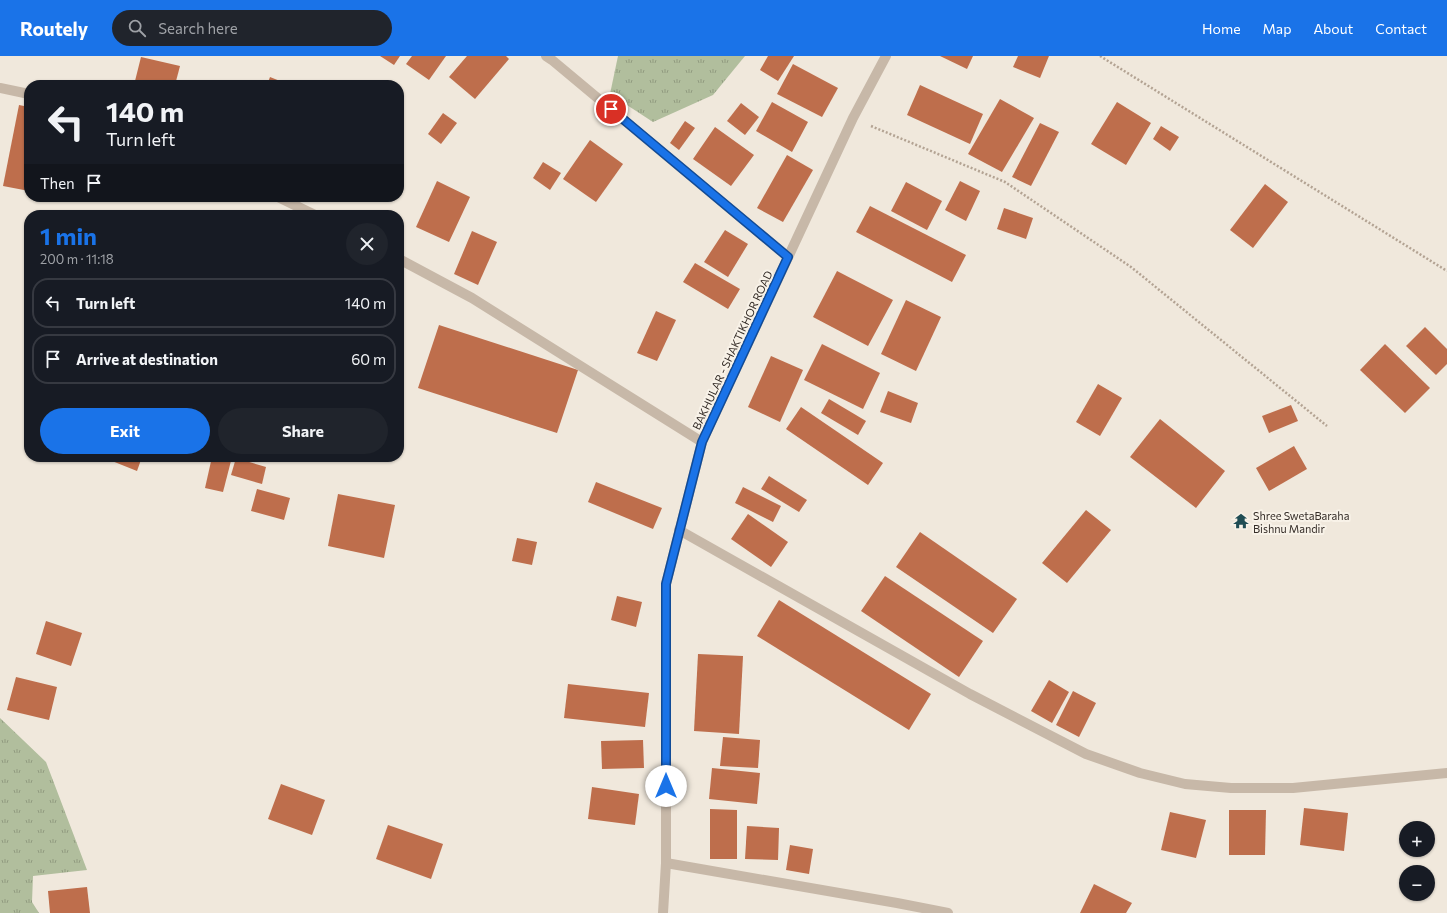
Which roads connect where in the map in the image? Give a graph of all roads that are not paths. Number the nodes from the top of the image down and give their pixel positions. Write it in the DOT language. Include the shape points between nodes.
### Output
graph roads {
  1 [pos="546,56"];
  2 [pos="886,56"];
  3 [pos="0,88"];
  4 [pos="24,93"];
  5 [pos="288,202"];
  6 [pos="305,210"];
  7 [pos="788,257"];
  8 [pos="404,262"];
  9 [pos="702,442"];
  10 [pos="679,530"];
  11 [pos="1447,773"];
  12 [pos="666,863"];
  13 [pos="663,913"];
  14 [pos="948,913"];
  1 -- 7 [label="street"];
  2 -- 7 [label="street, BAKHULAR - SHAKTIKHOR ROAD" via="853,118"];
  3 -- 4 [label="street"];
  5 -- 6 [label="street"];
  7 -- 9 [label="street, BAKHULAR - SHAKTIKHOR ROAD"];
  8 -- 9 [label="street" via="472,298"];
  9 -- 10 [label="street, BAKHULAR - SHAKTIKHOR ROAD"];
  10 -- 11 [label="street" via="977,698 1086,754 1140,773 1185,784 1231,788 1294,788"];
  10 -- 12 [label="street, BAKHULAR - SHAKTIKHOR ROAD" via="666,584"];
  12 -- 13 [label="street, BAKHULAR - SHAKTIKHOR ROAD"];
  12 -- 14 [label="street"];
}
